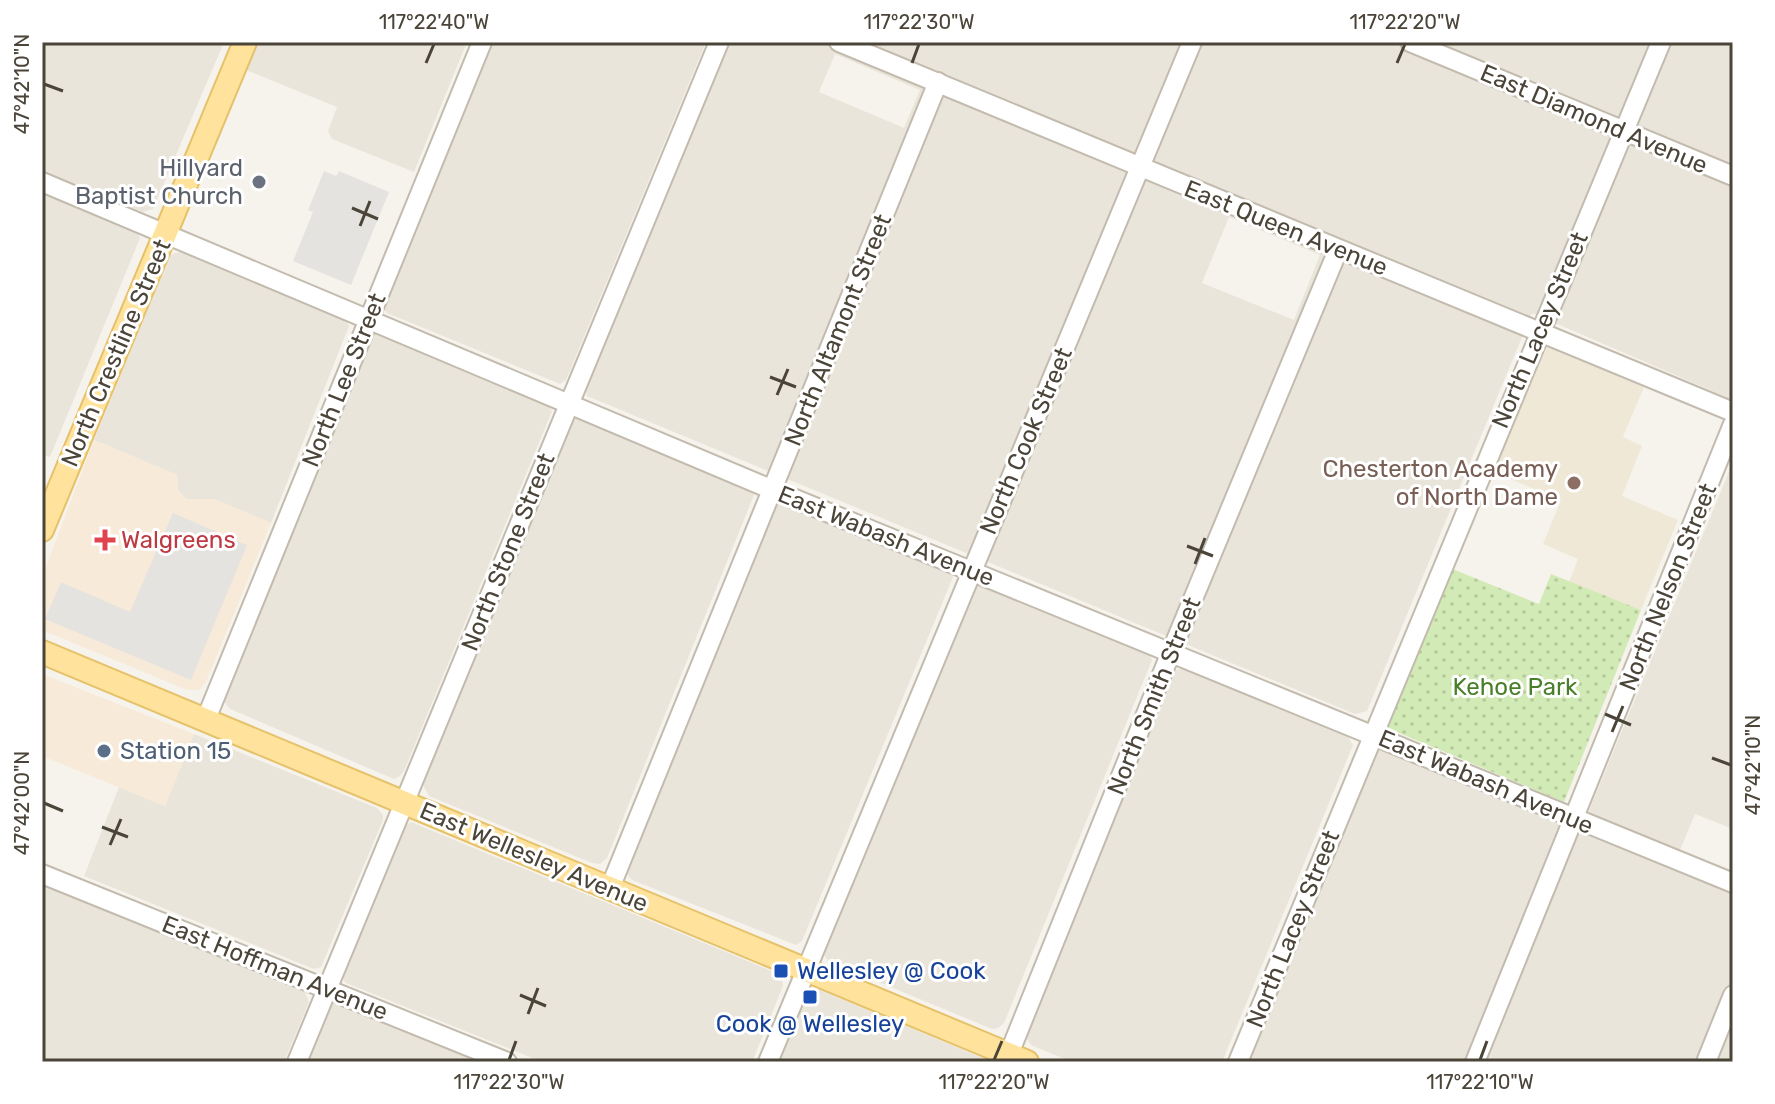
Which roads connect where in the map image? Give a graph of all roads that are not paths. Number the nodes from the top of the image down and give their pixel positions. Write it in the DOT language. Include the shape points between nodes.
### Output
graph roads {
  1 [pos="245,42"];
  2 [pos="482,42"];
  3 [pos="719,42"];
  4 [pos="839,42"];
  5 [pos="1192,42"];
  6 [pos="1410,42"];
  7 [pos="1661,42"];
  8 [pos="938,82"];
  9 [pos="1623,131"];
  10 [pos="1140,168"];
  11 [pos="1733,176"];
  12 [pos="42,182"];
  13 [pos="165,235"];
  14 [pos="1338,250"];
  15 [pos="369,318"];
  16 [pos="1539,331"];
  17 [pos="569,403"];
  18 [pos="1733,412"];
  19 [pos="1733,424"];
  20 [pos="773,490"];
  21 [pos="42,530"];
  22 [pos="972,571"];
  23 [pos="42,652"];
  24 [pos="1171,652"];
  25 [pos="206,719"];
  26 [pos="1373,735"];
  27 [pos="404,803"];
  28 [pos="1575,819"];
  29 [pos="42,874"];
  30 [pos="1733,883"];
  31 [pos="610,888"];
  32 [pos="808,970"];
  33 [pos="327,989"];
  34 [pos="1733,995"];
  35 [pos="1018,1058"];
  36 [pos="297,1062"];
  37 [pos="507,1062"];
  38 [pos="768,1062"];
  39 [pos="1238,1062"];
  40 [pos="1475,1062"];
  41 [pos="1706,1062"];
  1 -- 13 [label="main road, North Crestline Street"];
  2 -- 15 [label="street, North Lee Street"];
  3 -- 17 [label="street, North Stone Street"];
  4 -- 8 [label="street, East Queen Avenue"];
  5 -- 10 [label="street, North Cook Street"];
  6 -- 9 [label="street, East Diamond Avenue"];
  7 -- 9 [label="street, North Lacey Street"];
  8 -- 10 [label="street, East Queen Avenue"];
  8 -- 20 [label="street, North Altamont Street"];
  9 -- 11 [label="street, East Diamond Avenue"];
  9 -- 16 [label="street, North Lacey Street"];
  10 -- 14 [label="street, East Queen Avenue"];
  10 -- 22 [label="street, North Cook Street"];
  12 -- 13 [label="street, East Wabash Avenue"];
  13 -- 15 [label="street, East Wabash Avenue"];
  13 -- 21 [label="main road, North Crestline Street"];
  14 -- 16 [label="street, East Queen Avenue"];
  14 -- 24 [label="street, North Smith Street"];
  15 -- 17 [label="street, East Wabash Avenue"];
  15 -- 25 [label="street, North Lee Street"];
  16 -- 18 [label="street, East Queen Avenue"];
  16 -- 26 [label="street, North Lacey Street"];
  17 -- 20 [label="street, East Wabash Avenue"];
  17 -- 27 [label="street, North Stone Street"];
  19 -- 28 [label="street, North Nelson Street"];
  20 -- 22 [label="street, East Wabash Avenue"];
  20 -- 31 [label="street, North Altamont Street"];
  22 -- 24 [label="street, East Wabash Avenue"];
  22 -- 32 [label="street, North Cook Street"];
  23 -- 25 [label="main road, East Wellesley Avenue"];
  24 -- 26 [label="street, East Wabash Avenue"];
  24 -- 35 [label="street, North Smith Street"];
  25 -- 27 [label="main road, East Wellesley Avenue"];
  26 -- 28 [label="street, East Wabash Avenue"];
  26 -- 39 [label="street, North Lacey Street"];
  27 -- 31 [label="main road, East Wellesley Avenue"];
  27 -- 33 [label="street, North Stone Street"];
  28 -- 30 [label="street, East Wabash Avenue"];
  28 -- 40 [label="street, North Nelson Street"];
  29 -- 33 [label="street, East Hoffman Avenue"];
  31 -- 32 [label="main road, East Wellesley Avenue"];
  32 -- 35 [label="main road, East Wellesley Avenue"];
  32 -- 38 [label="street, North Cook Street"];
  33 -- 36 [label="street, North Stone Street"];
  33 -- 37 [label="street, East Hoffman Avenue"];
  34 -- 41 [label="street"];
}
